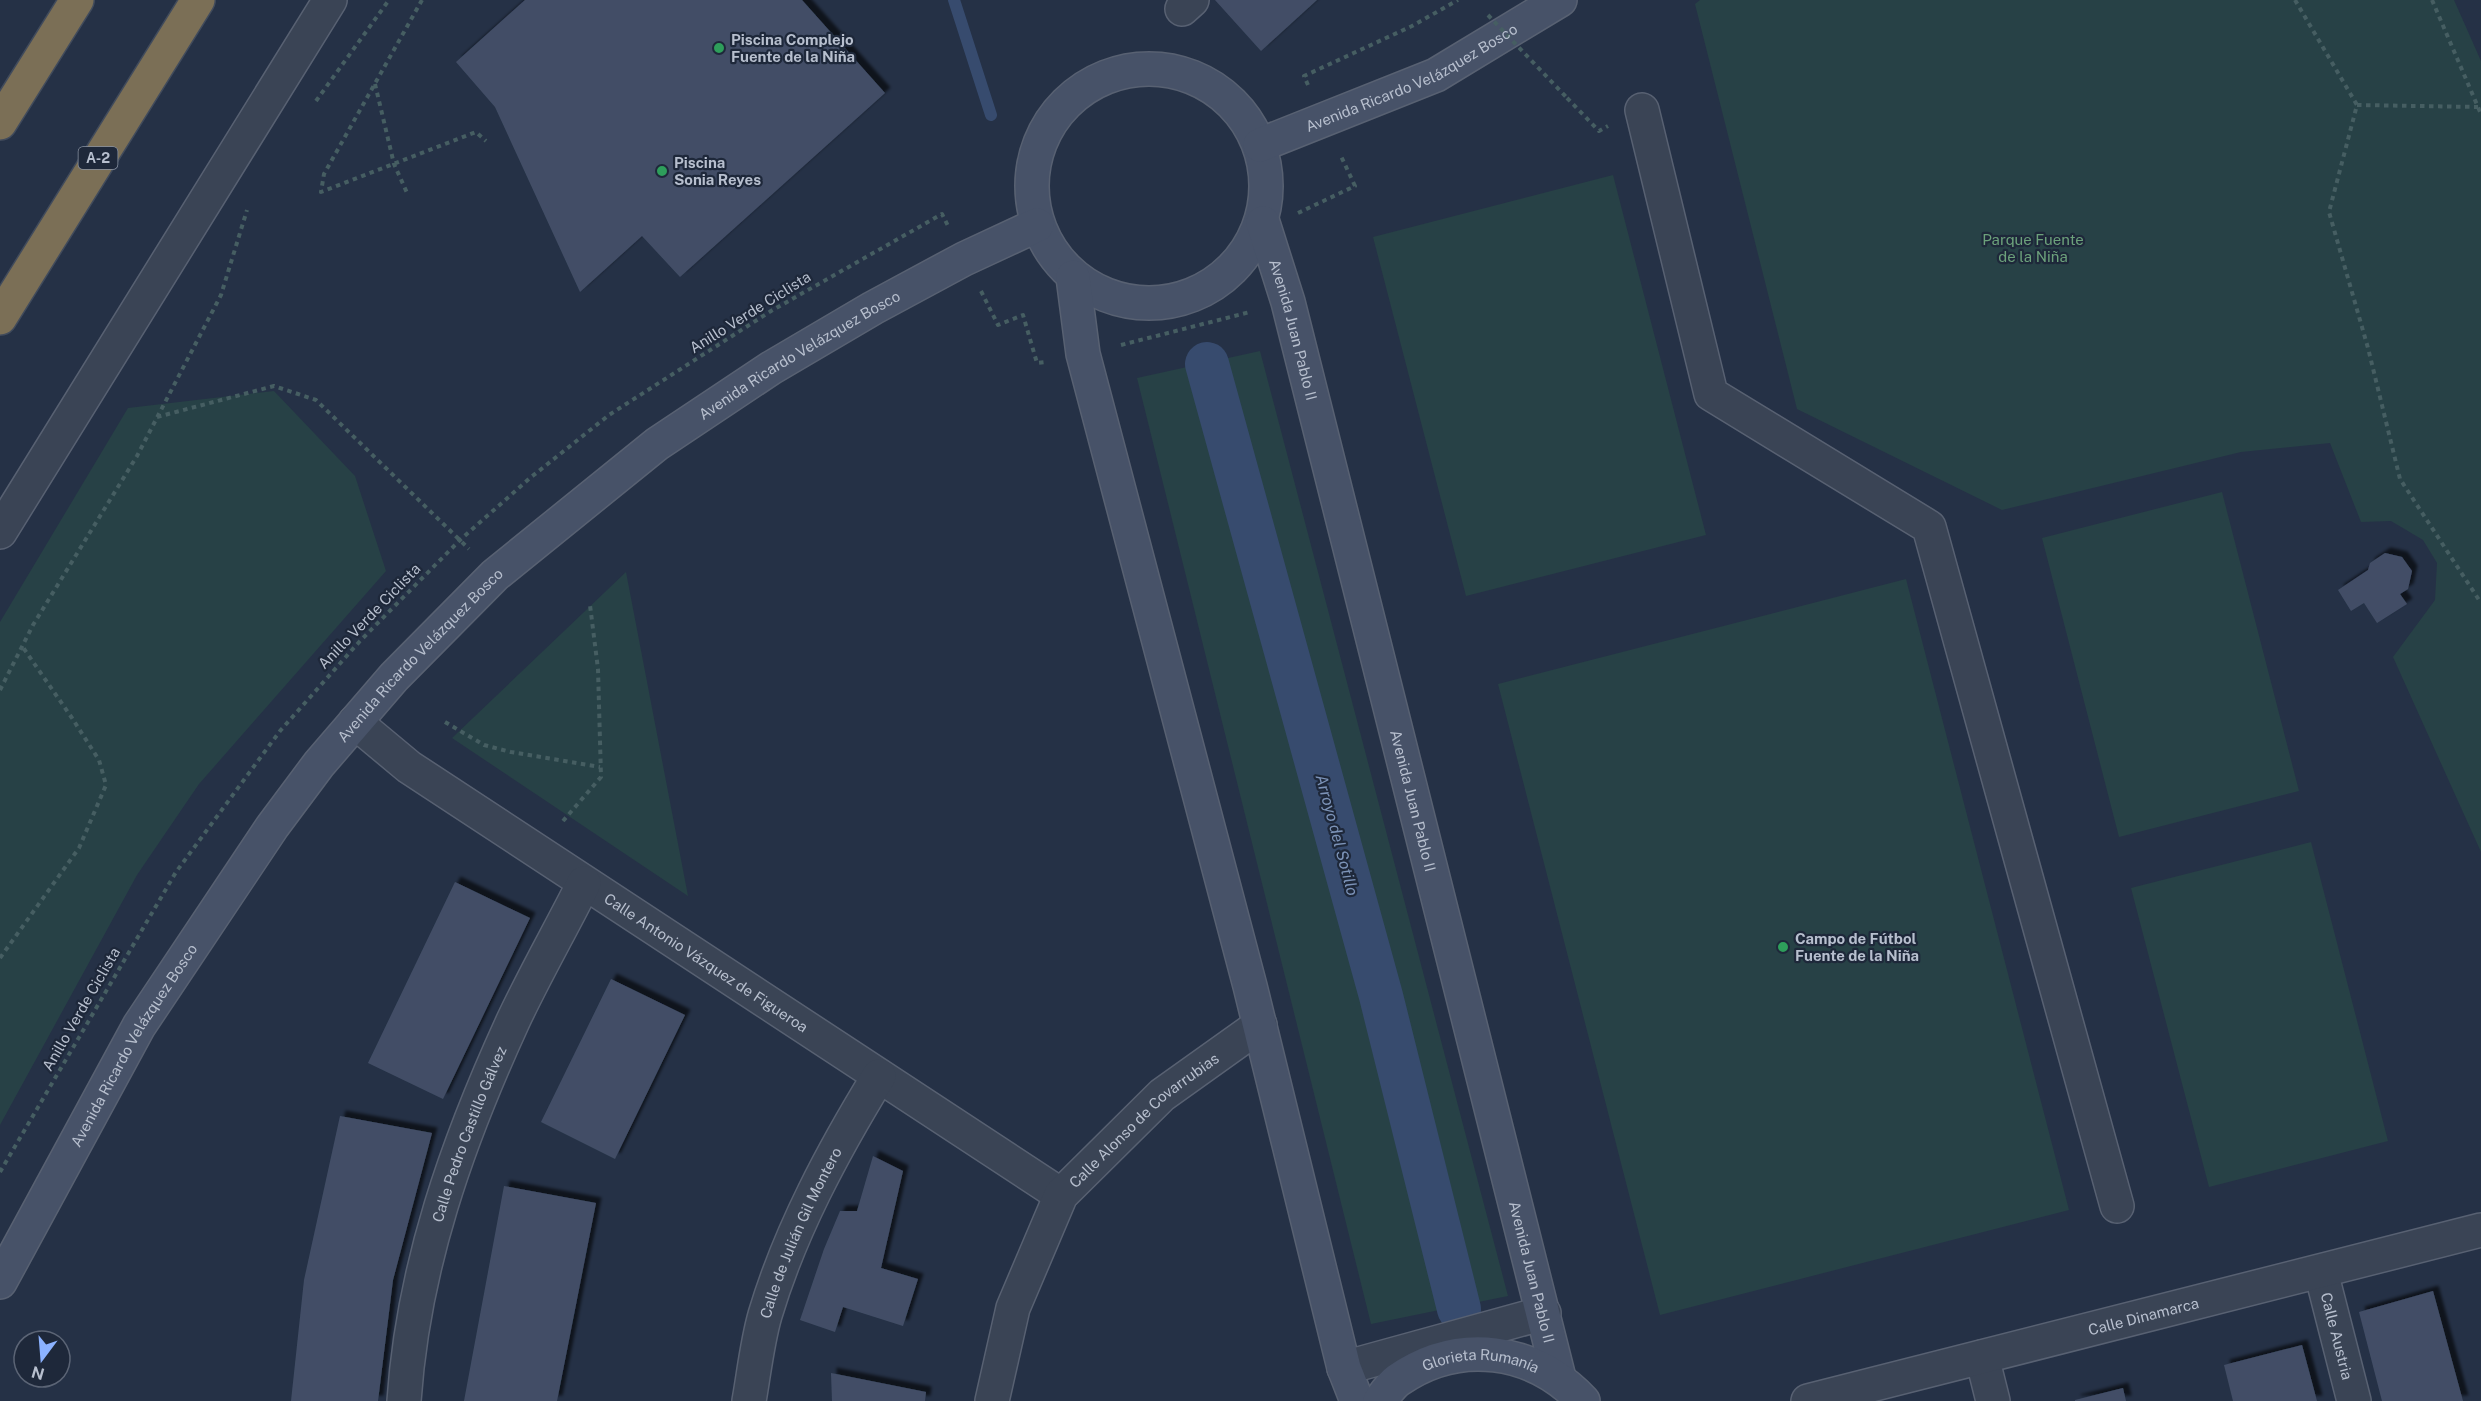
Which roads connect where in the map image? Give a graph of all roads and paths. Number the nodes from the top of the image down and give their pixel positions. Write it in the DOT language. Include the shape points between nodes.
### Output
graph roads {
  1 [pos="76,0"];
  2 [pos="198,0"];
  3 [pos="330,0"];
  4 [pos="389,0"];
  5 [pos="422,0"];
  6 [pos="1458,0"];
  7 [pos="1560,0"];
  8 [pos="2295,0"];
  9 [pos="2432,0"];
  10 [pos="1488,15"];
  11 [pos="375,84"];
  12 [pos="1567,98"];
  13 [pos="315,102"];
  14 [pos="2357,105"];
  15 [pos="2478,107"];
  16 [pos="1642,110"];
  17 [pos="2481,114"];
  18 [pos="1323,120"];
  19 [pos="0,123"];
  20 [pos="486,141"];
  21 [pos="1260,145"];
  22 [pos="394,164"];
  23 [pos="408,195"];
  24 [pos="248,207"];
  25 [pos="1277,219"];
  26 [pos="1037,225"];
  27 [pos="964,259"];
  28 [pos="1073,277"];
  29 [pos="1287,302"];
  30 [pos="0,318"];
  31 [pos="1083,354"];
  32 [pos="157,417"];
  33 [pos="0,532"];
  34 [pos="460,540"];
  35 [pos="495,575"];
  36 [pos="2481,603"];
  37 [pos="590,605"];
  38 [pos="22,646"];
  39 [pos="0,690"];
  40 [pos="355,722"];
  41 [pos="445,722"];
  42 [pos="600,767"];
  43 [pos="537,852"];
  44 [pos="584,883"];
  45 [pos="0,958"];
  46 [pos="1260,1025"];
  47 [pos="879,1076"];
  48 [pos="0,1172"];
  49 [pos="1061,1195"];
  50 [pos="2117,1206"];
  51 [pos="2481,1230"];
  52 [pos="2321,1272"];
  53 [pos="0,1282"];
  54 [pos="1544,1313"];
  55 [pos="1982,1357"];
  56 [pos="1344,1368"];
  57 [pos="1559,1378"];
  58 [pos="404,1401"];
  59 [pos="749,1401"];
  60 [pos="992,1401"];
  61 [pos="1357,1401"];
  62 [pos="1380,1401"];
  63 [pos="1583,1401"];
  64 [pos="1808,1401"];
  65 [pos="1993,1401"];
  66 [pos="2354,1401"];
  1 -- 19 [label="highway"];
  2 -- 30 [label="highway, A-2"];
  3 -- 33 [label="street"];
  4 -- 13 [label="path"];
  5 -- 11 [label="path"];
  6 -- 18 [label="path" via="1304,76"];
  7 -- 18 [label="street, Avenida Ricardo Velázquez Bosco" via="1436,75"];
  8 -- 14 [label="path"];
  9 -- 15 [label="path"];
  10 -- 12 [label="path, bridge"];
  11 -- 22 [label="path"];
  11 -- 22 [label="path" via="324,174 321,192"];
  14 -- 15 [label="path"];
  14 -- 36 [label="path" via="2329,212 2400,479"];
  15 -- 17 [label="path"];
  16 -- 50 [label="street" via="1711,394 1929,527"];
  18 -- 21 [label="street, Avenida Ricardo Velázquez Bosco"];
  18 -- 25 [label="path" via="1355,186"];
  20 -- 22 [label="path" via="476,132"];
  21 -- 25 [label="street"];
  21 -- 26 [label="street" via="1245,116 1221,92 1191,76 1159,69 1137,70 1094,82 1067,101 1046,128 1034,159 1031,192"];
  22 -- 23 [label="path"];
  24 -- 32 [label="path" via="221,296"];
  25 -- 28 [label="street" via="1216,284 1182,300 1144,305 1106,296"];
  25 -- 29 [label="street, Avenida Juan Pablo II"];
  26 -- 27 [label="street, Avenida Ricardo Velázquez Bosco"];
  26 -- 28 [label="street" via="1052,253"];
  27 -- 31 [label="path, Anillo Verde Ciclista" via="998,325 1023,315 1037,363"];
  27 -- 34 [label="path, Anillo Verde Ciclista" via="942,214 771,311 609,415"];
  27 -- 35 [label="street, Avenida Ricardo Velázquez Bosco" via="771,368 685,425"];
  28 -- 31 [label="street"];
  29 -- 31 [label="path, Anillo Verde Ciclista"];
  29 -- 54 [label="street, Avenida Juan Pablo II"];
  31 -- 46 [label="street"];
  32 -- 34 [label="path" via="274,386 316,400"];
  32 -- 38 [label="path"];
  34 -- 35 [label="path"];
  34 -- 48 [label="path, Anillo Verde Ciclista" via="360,641 280,731 176,872"];
  35 -- 40 [label="street, Avenida Ricardo Velázquez Bosco"];
  37 -- 42 [label="path" via="598,669"];
  38 -- 39 [label="path"];
  38 -- 45 [label="path" via="99,760 106,785 79,848"];
  40 -- 43 [label="street, Calle Antonio Vázquez de Figueroa" via="409,767"];
  40 -- 53 [label="street, Avenida Ricardo Velázquez Bosco" via="272,827 139,1026"];
  41 -- 42 [label="path" via="484,745"];
  42 -- 43 [label="path" via="601,777"];
  43 -- 44 [label="street, Calle Antonio Vázquez de Figueroa"];
  44 -- 47 [label="street, Calle Antonio Vázquez de Figueroa"];
  44 -- 58 [label="street, Calle Pedro Castillo Gálvez" via="513,1020 460,1143 425,1255"];
  46 -- 49 [label="street, Calle Alonso de Covarrubias" via="1162,1095"];
  46 -- 56 [label="street"];
  47 -- 49 [label="street, Calle Antonio Vázquez de Figueroa"];
  47 -- 59 [label="street, Calle de Julián Gil Montero" via="842,1137 781,1265 764,1318"];
  49 -- 60 [label="street, Calle Alonso de Covarrubias" via="1013,1308"];
  51 -- 52 [label="street, Calle Dinamarca"];
  52 -- 55 [label="street, Calle Dinamarca"];
  52 -- 66 [label="street, Calle Austria"];
  54 -- 56 [label="street"];
  54 -- 57 [label="street, Avenida Juan Pablo II"];
  55 -- 64 [label="street, Calle Dinamarca"];
  55 -- 65 [label="street"];
  56 -- 61 [label="street"];
  57 -- 62 [label="street, Glorieta Rumanía" via="1524,1360 1481,1352 1435,1360 1397,1381"];
  57 -- 63 [label="street, Glorieta Rumanía"];
}
